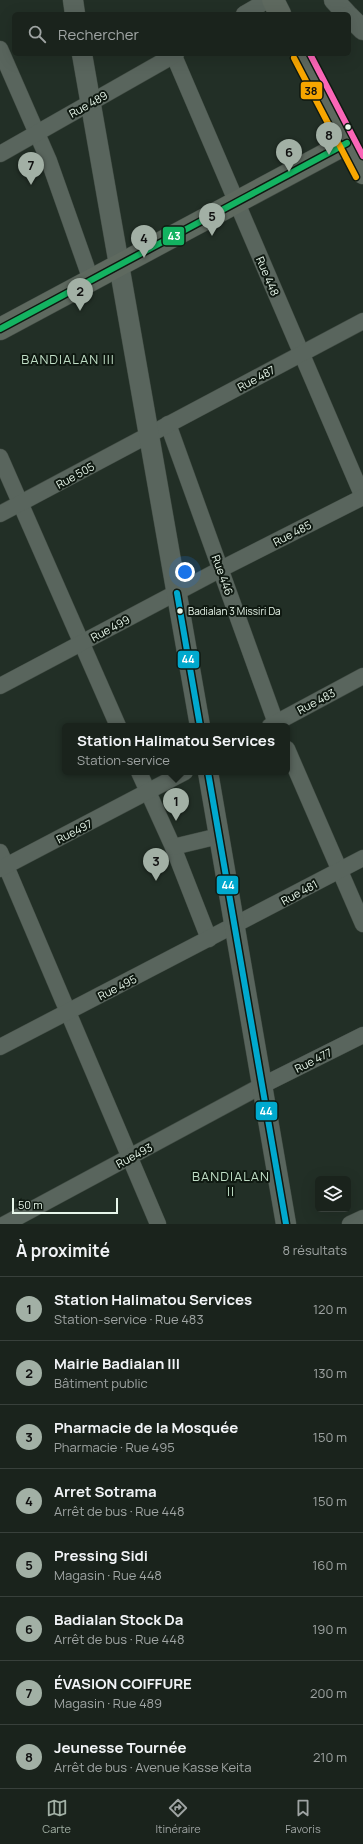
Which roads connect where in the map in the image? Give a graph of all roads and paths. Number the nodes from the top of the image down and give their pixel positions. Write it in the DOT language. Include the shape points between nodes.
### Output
graph roads {
  1 [pos="73,0"];
  2 [pos="268,0"];
  3 [pos="273,0"];
  4 [pos="334,0"];
  5 [pos="75,12"];
  6 [pos="247,12"];
  7 [pos="279,12"];
  8 [pos="345,12"];
  9 [pos="351,18"];
  10 [pos="363,30"];
  11 [pos="0,49"];
  12 [pos="82,56"];
  13 [pos="173,56"];
  14 [pos="175,56"];
  15 [pos="302,56"];
  16 [pos="90,103"];
  17 [pos="37,133"];
  18 [pos="347,143"];
  19 [pos="0,154"];
  20 [pos="363,173"];
  21 [pos="237,202"];
  22 [pos="118,265"];
  23 [pos="92,280"];
  24 [pos="363,321"];
  25 [pos="0,328"];
  26 [pos="302,353"];
  27 [pos="168,424"];
  28 [pos="149,434"];
  29 [pos="0,457"];
  30 [pos="363,497"];
  31 [pos="21,504"];
  32 [pos="0,514"];
  33 [pos="221,569"];
  34 [pos="177,593"];
  35 [pos="81,643"];
  36 [pos="363,676"];
  37 [pos="0,686"];
  38 [pos="117,723"];
  39 [pos="199,723"];
  40 [pos="273,723"];
  41 [pos="278,723"];
  42 [pos="290,756"];
  43 [pos="140,775"];
  44 [pos="179,775"];
  45 [pos="209,775"];
  46 [pos="148,792"];
  47 [pos="219,836"];
  48 [pos="173,846"];
  49 [pos="363,858"];
  50 [pos="2,862"];
  51 [pos="340,870"];
  52 [pos="363,924"];
  53 [pos="234,926"];
  54 [pos="209,939"];
  55 [pos="69,1012"];
  56 [pos="363,1035"];
  57 [pos="0,1047"];
  58 [pos="262,1085"];
  59 [pos="131,1156"];
  60 [pos="363,1218"];
  61 [pos="5,1224"];
  62 [pos="158,1224"];
  63 [pos="286,1224"];
  64 [pos="350,1224"];
  1 -- 5 [label="street"];
  2 -- 6 [label="street"];
  3 -- 7 [label="main road"];
  4 -- 8 [label="street"];
  9 -- 10 [label="street"];
  11 -- 17 [label="street"];
  12 -- 16 [label="street"];
  13 -- 16 [label="street, Rue 489"];
  14 -- 21 [label="street, Rue 448"];
  15 -- 18 [label="main road"];
  16 -- 17 [label="street, Rue 489"];
  16 -- 22 [label="street"];
  17 -- 19 [label="street, Rue 489"];
  17 -- 23 [label="street"];
  18 -- 20 [label="main road"];
  18 -- 21 [label="main road"];
  21 -- 22 [label="main road"];
  21 -- 26 [label="street, Rue 448"];
  22 -- 23 [label="main road"];
  22 -- 28 [label="street"];
  23 -- 25 [label="main road"];
  24 -- 26 [label="street, Rue 487"];
  26 -- 27 [label="street, Rue 487"];
  26 -- 30 [label="street, Rue 448"];
  27 -- 28 [label="street, Rue 487"];
  27 -- 33 [label="street, Rue 446"];
  28 -- 31 [label="street, Rue 505"];
  28 -- 34 [label="street"];
  29 -- 31 [label="street"];
  30 -- 33 [label="street, Rue 485"];
  31 -- 32 [label="street, Rue 505"];
  31 -- 35 [label="street"];
  33 -- 34 [label="street, Rue 499"];
  33 -- 40 [label="street, Rue 446"];
  34 -- 35 [label="street, Rue 499"];
  34 -- 39 [label="street"];
  35 -- 37 [label="street, Rue 499"];
  35 -- 38 [label="street"];
  36 -- 41 [label="street, Rue 483"];
  42 -- 51 [label="street"];
  43 -- 46 [label="street"];
  44 -- 46 [label="street"];
  45 -- 47 [label="street"];
  46 -- 48 [label="street"];
  46 -- 50 [label="street, Rue497"];
  47 -- 48 [label="street"];
  47 -- 53 [label="street"];
  48 -- 54 [label="street"];
  49 -- 51 [label="street, Rue 481"];
  50 -- 55 [label="street"];
  51 -- 52 [label="street"];
  51 -- 53 [label="street, Rue 481"];
  53 -- 54 [label="street, Rue 495"];
  53 -- 58 [label="street"];
  54 -- 55 [label="street, Rue 495"];
  55 -- 57 [label="street, Rue 495"];
  55 -- 59 [label="street"];
  56 -- 58 [label="street, Rue 477"];
  58 -- 59 [label="street, Rue493"];
  58 -- 63 [label="street"];
  59 -- 61 [label="street, Rue493"];
  59 -- 62 [label="street"];
  60 -- 64 [label="street"];
}
